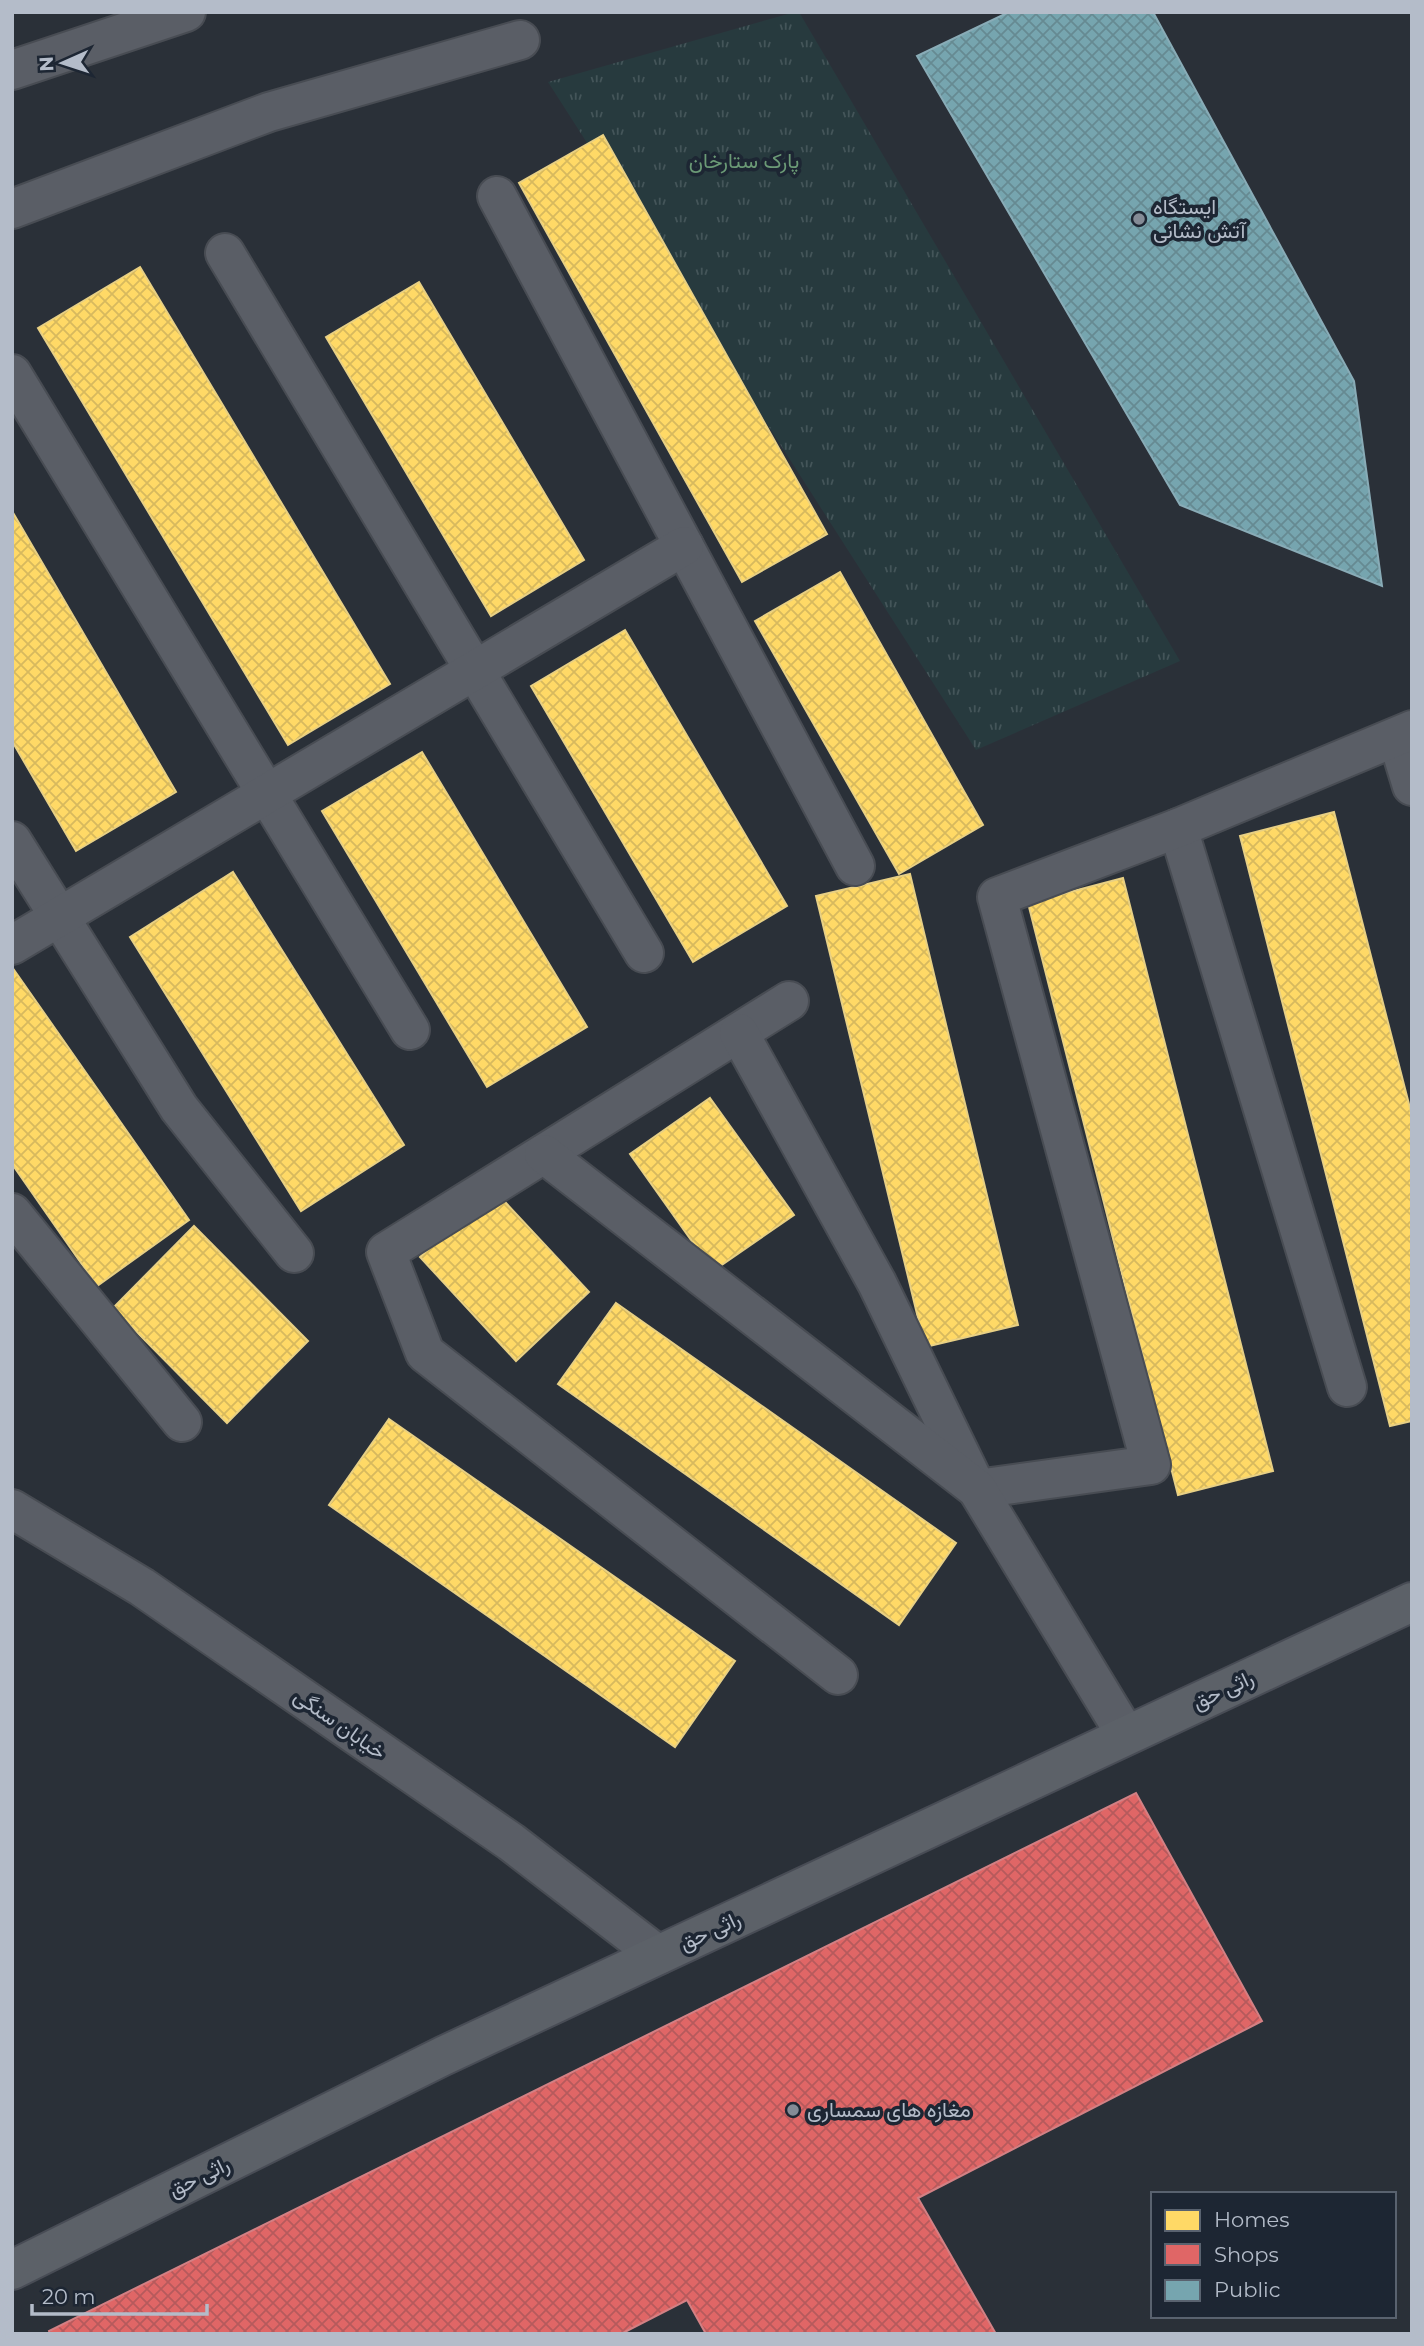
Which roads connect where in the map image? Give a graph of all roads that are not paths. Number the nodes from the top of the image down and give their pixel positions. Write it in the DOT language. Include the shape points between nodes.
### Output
graph roads {
  1 [pos="186,12"];
  2 [pos="520,40"];
  3 [pos="12,70"];
  4 [pos="497,196"];
  5 [pos="12,209"];
  6 [pos="225,253"];
  7 [pos="12,374"];
  8 [pos="684,546"];
  9 [pos="474,670"];
  10 [pos="1404,733"];
  11 [pos="1412,786"];
  12 [pos="266,794"];
  13 [pos="1178,828"];
  14 [pos="12,841"];
  15 [pos="855,866"];
  16 [pos="60,917"];
  17 [pos="12,945"];
  18 [pos="644,953"];
  19 [pos="789,1001"];
  20 [pos="410,1030"];
  21 [pos="738,1032"];
  22 [pos="544,1154"];
  23 [pos="12,1213"];
  24 [pos="294,1253"];
  25 [pos="1348,1387"];
  26 [pos="182,1422"];
  27 [pos="977,1489"];
  28 [pos="12,1509"];
  29 [pos="1412,1602"];
  30 [pos="838,1675"];
  31 [pos="1126,1735"];
  32 [pos="657,1955"];
  33 [pos="12,2270"];
  1 -- 3 [label="street"];
  2 -- 5 [label="street" via="269,112"];
  4 -- 8 [label="street"];
  6 -- 9 [label="street"];
  7 -- 12 [label="street"];
  8 -- 9 [label="street"];
  8 -- 15 [label="street"];
  9 -- 12 [label="street"];
  9 -- 18 [label="street"];
  10 -- 11 [label="street"];
  10 -- 13 [label="street"];
  12 -- 16 [label="street"];
  12 -- 20 [label="street"];
  13 -- 25 [label="street"];
  13 -- 27 [label="street" via="997,897 1151,1465"];
  14 -- 16 [label="street"];
  16 -- 17 [label="street"];
  16 -- 24 [label="street" via="179,1108"];
  19 -- 21 [label="street"];
  21 -- 22 [label="street"];
  21 -- 27 [label="street" via="877,1283"];
  22 -- 27 [label="street"];
  22 -- 30 [label="street" via="386,1252 425,1353"];
  23 -- 26 [label="street"];
  27 -- 31 [label="street"];
  28 -- 32 [label="street, خیابان سنگی" via="142,1587 511,1842"];
  29 -- 31 [label="main road, راثی حق"];
  31 -- 32 [label="main road, راثی حق"];
  32 -- 33 [label="main road, راثی حق"];
}
